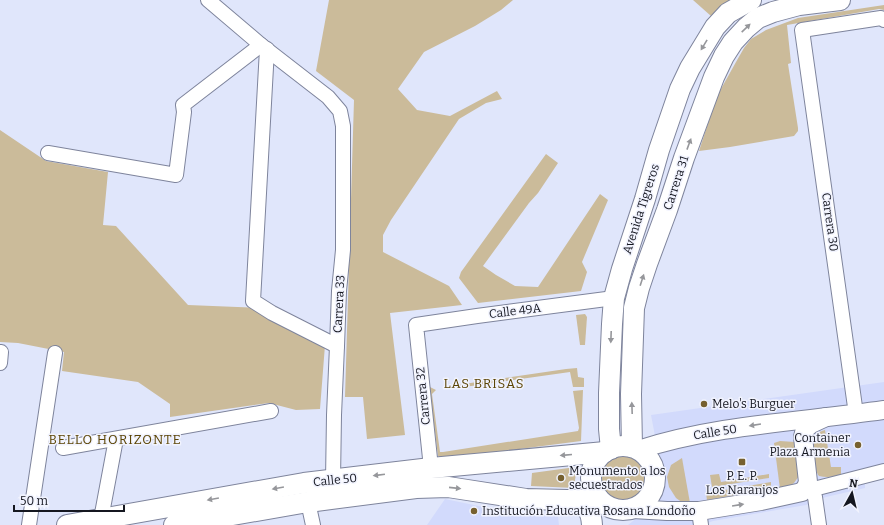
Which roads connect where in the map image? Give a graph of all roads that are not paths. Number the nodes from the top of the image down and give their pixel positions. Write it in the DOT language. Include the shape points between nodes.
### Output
graph roads {
  1 [pos="208,0"];
  2 [pos="751,0"];
  3 [pos="840,0"];
  4 [pos="884,20"];
  5 [pos="264,47"];
  6 [pos="48,153"];
  7 [pos="614,298"];
  8 [pos="416,325"];
  9 [pos="337,346"];
  10 [pos="55,353"];
  11 [pos="884,410"];
  12 [pos="271,411"];
  13 [pos="856,414"];
  14 [pos="826,418"];
  15 [pos="116,439"];
  16 [pos="63,448"];
  17 [pos="635,449"];
  18 [pos="608,450"];
  19 [pos="884,471"];
  20 [pos="420,476"];
  21 [pos="341,488"];
  22 [pos="806,488"];
  23 [pos="567,500"];
  24 [pos="601,501"];
  25 [pos="308,502"];
  26 [pos="626,515"];
  27 [pos="700,518"];
  28 [pos="102,519"];
  29 [pos="29,525"];
  30 [pos="67,525"];
  31 [pos="174,525"];
  32 [pos="312,525"];
  33 [pos="591,525"];
  34 [pos="819,525"];
  1 -- 5 [label="street"];
  2 -- 7 [label="main road, Avenida Tigreros, one-way" via="728,13 715,27 683,82 659,150"];
  17 -- 3 [label="main road, Carrera 31, one-way" via="631,394 634,308 647,264 714,77 733,42 758,18 800,5"];
  4 -- 13 [label="street, Carrera 30" via="881,18 802,30"];
  5 -- 6 [label="street" via="183,105 176,175"];
  5 -- 9 [label="street, Carrera 33" via="328,97 340,111 343,126 343,250"];
  5 -- 9 [label="street" via="253,301"];
  7 -- 8 [label="street, Calle 49A"];
  7 -- 18 [label="main road, Avenida Tigreros, one-way"];
  8 -- 20 [label="street, Carrera 32"];
  9 -- 21 [label="street, Carrera 33" via="334,415"];
  10 -- 29 [label="street"];
  11 -- 13 [label="street, Calle 50"];
  12 -- 15 [label="street"];
  13 -- 14 [label="street, Calle 50"];
  14 -- 17 [label="street, Calle 50, one-way" via="766,423 680,438"];
  14 -- 22 [label="street" via="811,424 803,437"];
  15 -- 16 [label="street"];
  15 -- 28 [label="street"];
  17 -- 18 [label="main road" via="625,446"];
  17 -- 26 [label="main road" via="653,464 656,478 653,492 649,497"];
  18 -- 20 [label="main road, Calle 50, one-way"];
  18 -- 24 [label="main road" via="597,460 592,471 591,483"];
  19 -- 22 [label="street"];
  20 -- 21 [label="main road, Calle 50"];
  20 -- 23 [label="main road, Calle 50, one-way" via="448,487 526,499"];
  21 -- 25 [label="main road, Calle 50"];
  21 -- 28 [label="main road, Calle 50, one-way" via="304,483"];
  27 -- 22 [label="street, one-way"];
  22 -- 34 [label="street" via="815,497"];
  23 -- 24 [label="main road, Calle 50"];
  23 -- 33 [label="main road" via="584,505 588,509"];
  24 -- 26 [label="main road"];
  24 -- 33 [label="main road"];
  25 -- 31 [label="main road, Calle 50"];
  25 -- 32 [label="street"];
  26 -- 27 [label="street" via="667,511"];
  28 -- 30 [label="main road, Calle 50"];
}
